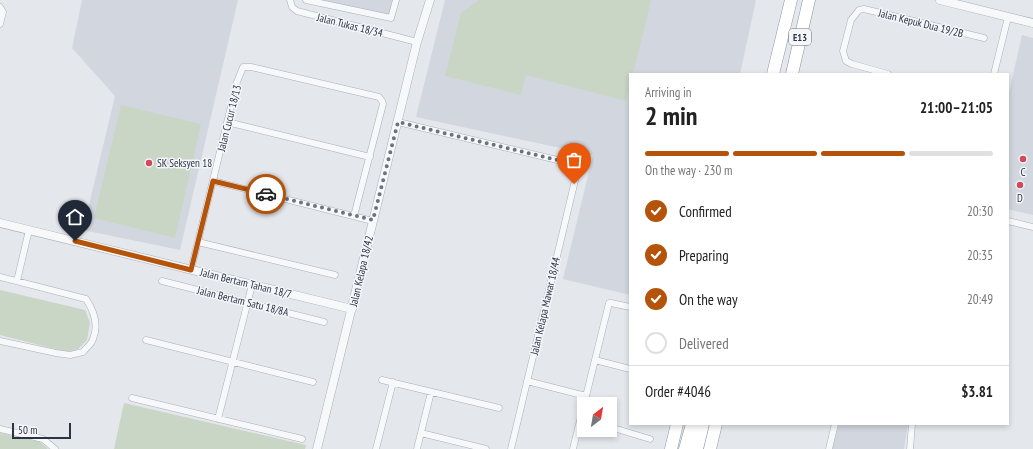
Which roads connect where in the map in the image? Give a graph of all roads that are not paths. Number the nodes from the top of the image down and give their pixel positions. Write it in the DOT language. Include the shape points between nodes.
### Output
graph roads {
  1 [pos="290,0"];
  2 [pos="306,0"];
  3 [pos="396,0"];
  4 [pos="430,0"];
  5 [pos="791,0"];
  6 [pos="809,0"];
  7 [pos="816,0"];
  8 [pos="940,0"];
  9 [pos="1,10"];
  10 [pos="1008,17"];
  11 [pos="0,24"];
  12 [pos="1033,24"];
  13 [pos="800,37"];
  14 [pos="984,38"];
  15 [pos="417,42"];
  16 [pos="773,73"];
  17 [pos="792,73"];
  18 [pos="884,73"];
  19 [pos="994,73"];
  20 [pos="227,122"];
  21 [pos="398,122"];
  22 [pos="370,157"];
  23 [pos="213,181"];
  24 [pos="354,216"];
  25 [pos="373,220"];
  26 [pos="1009,221"];
  27 [pos="0,223"];
  28 [pos="1033,227"];
  29 [pos="29,230"];
  30 [pos="198,242"];
  31 [pos="191,270"];
  32 [pos="335,274"];
  33 [pos="0,277"];
  34 [pos="17,281"];
  35 [pos="162,281"];
  36 [pos="252,285"];
  37 [pos="248,303"];
  38 [pos="629,307"];
  39 [pos="352,309"];
  40 [pos="324,322"];
  41 [pos="146,340"];
  42 [pos="0,341"];
  43 [pos="595,360"];
  44 [pos="233,362"];
  45 [pos="629,369"];
  46 [pos="382,380"];
  47 [pos="527,381"];
  48 [pos="313,382"];
  49 [pos="392,382"];
  50 [pos="431,392"];
  51 [pos="586,396"];
  52 [pos="132,398"];
  53 [pos="499,408"];
  54 [pos="218,419"];
  55 [pos="677,425"];
  56 [pos="692,425"];
  57 [pos="703,425"];
  58 [pos="716,425"];
  59 [pos="835,425"];
  60 [pos="912,425"];
  61 [pos="0,429"];
  62 [pos="617,429"];
  63 [pos="421,433"];
  64 [pos="577,436"];
  65 [pos="302,439"];
  66 [pos="650,439"];
  67 [pos="55,449"];
  68 [pos="317,449"];
  69 [pos="376,449"];
  70 [pos="417,449"];
  71 [pos="486,449"];
  72 [pos="511,449"];
  73 [pos="573,449"];
  74 [pos="671,449"];
  75 [pos="686,449"];
  76 [pos="697,449"];
  77 [pos="710,449"];
  78 [pos="829,449"];
  79 [pos="910,449"];
  1 -- 15 [label="street, Jalan Tukas 18/34" via="296,11"];
  2 -- 3 [label="street" via="391,18"];
  4 -- 15 [label="street, Jalan Kelapa 18/42"];
  5 -- 16 [label="highway, E13"];
  6 -- 13 [label="highway, E13"];
  7 -- 13 [label="highway"];
  8 -- 10 [label="street"];
  9 -- 11 [label="street"];
  10 -- 12 [label="street"];
  10 -- 19 [label="street"];
  13 -- 17 [label="highway, E13"];
  14 -- 18 [label="street, Jalan Kepuk Dua 19/2B" via="859,10 851,20 843,51 846,61"];
  15 -- 21 [label="street, Jalan Kelapa 18/42"];
  20 -- 22 [label="street"];
  20 -- 22 [label="street, Jalan Cucur 18/13" via="243,67 379,97 383,104"];
  20 -- 23 [label="street, Jalan Cucur 18/13"];
  21 -- 25 [label="street, Jalan Kelapa 18/42"];
  21 -- 47 [label="street, Jalan Kelapa Mawar 18/44" via="574,164 578,168"];
  22 -- 24 [label="street"];
  23 -- 24 [label="street"];
  23 -- 30 [label="street, Jalan Cucur 18/13"];
  24 -- 25 [label="street"];
  25 -- 39 [label="street, Jalan Kelapa 18/42"];
  26 -- 28 [label="street"];
  27 -- 29 [label="street, Jalan Bertam Tahan 18/7"];
  29 -- 31 [label="street, Jalan Bertam Tahan 18/7"];
  29 -- 34 [label="street"];
  30 -- 31 [label="street, Jalan Cucur 18/13"];
  30 -- 32 [label="street"];
  31 -- 36 [label="street, Jalan Bertam Tahan 18/7"];
  33 -- 34 [label="street"];
  34 -- 42 [label="street" via="86,299 93,309 96,321 93,340 84,352 70,355"];
  35 -- 37 [label="street, Jalan Bertam Satu 18/8A"];
  36 -- 37 [label="street"];
  36 -- 39 [label="street, Jalan Bertam Tahan 18/7"];
  37 -- 40 [label="street, Jalan Bertam Satu 18/8A"];
  37 -- 44 [label="street"];
  38 -- 43 [label="street" via="609,304"];
  39 -- 68 [label="street, Jalan Kelapa 18/42"];
  41 -- 44 [label="street"];
  43 -- 45 [label="street"];
  43 -- 51 [label="street"];
  44 -- 48 [label="street"];
  44 -- 54 [label="street"];
  46 -- 49 [label="street"];
  47 -- 51 [label="street"];
  47 -- 72 [label="street, Jalan Kelapa Mawar 18/44"];
  49 -- 50 [label="street"];
  49 -- 69 [label="street"];
  50 -- 53 [label="street"];
  50 -- 63 [label="street"];
  52 -- 54 [label="street"];
  54 -- 65 [label="street"];
  55 -- 74 [label="highway"];
  56 -- 75 [label="highway"];
  57 -- 76 [label="highway"];
  58 -- 77 [label="highway"];
  59 -- 78 [label="street"];
  60 -- 79 [label="street"];
  61 -- 67 [label="street" via="43,439"];
  62 -- 66 [label="street"];
  63 -- 70 [label="street"];
  63 -- 71 [label="street"];
  64 -- 73 [label="street"];
}
